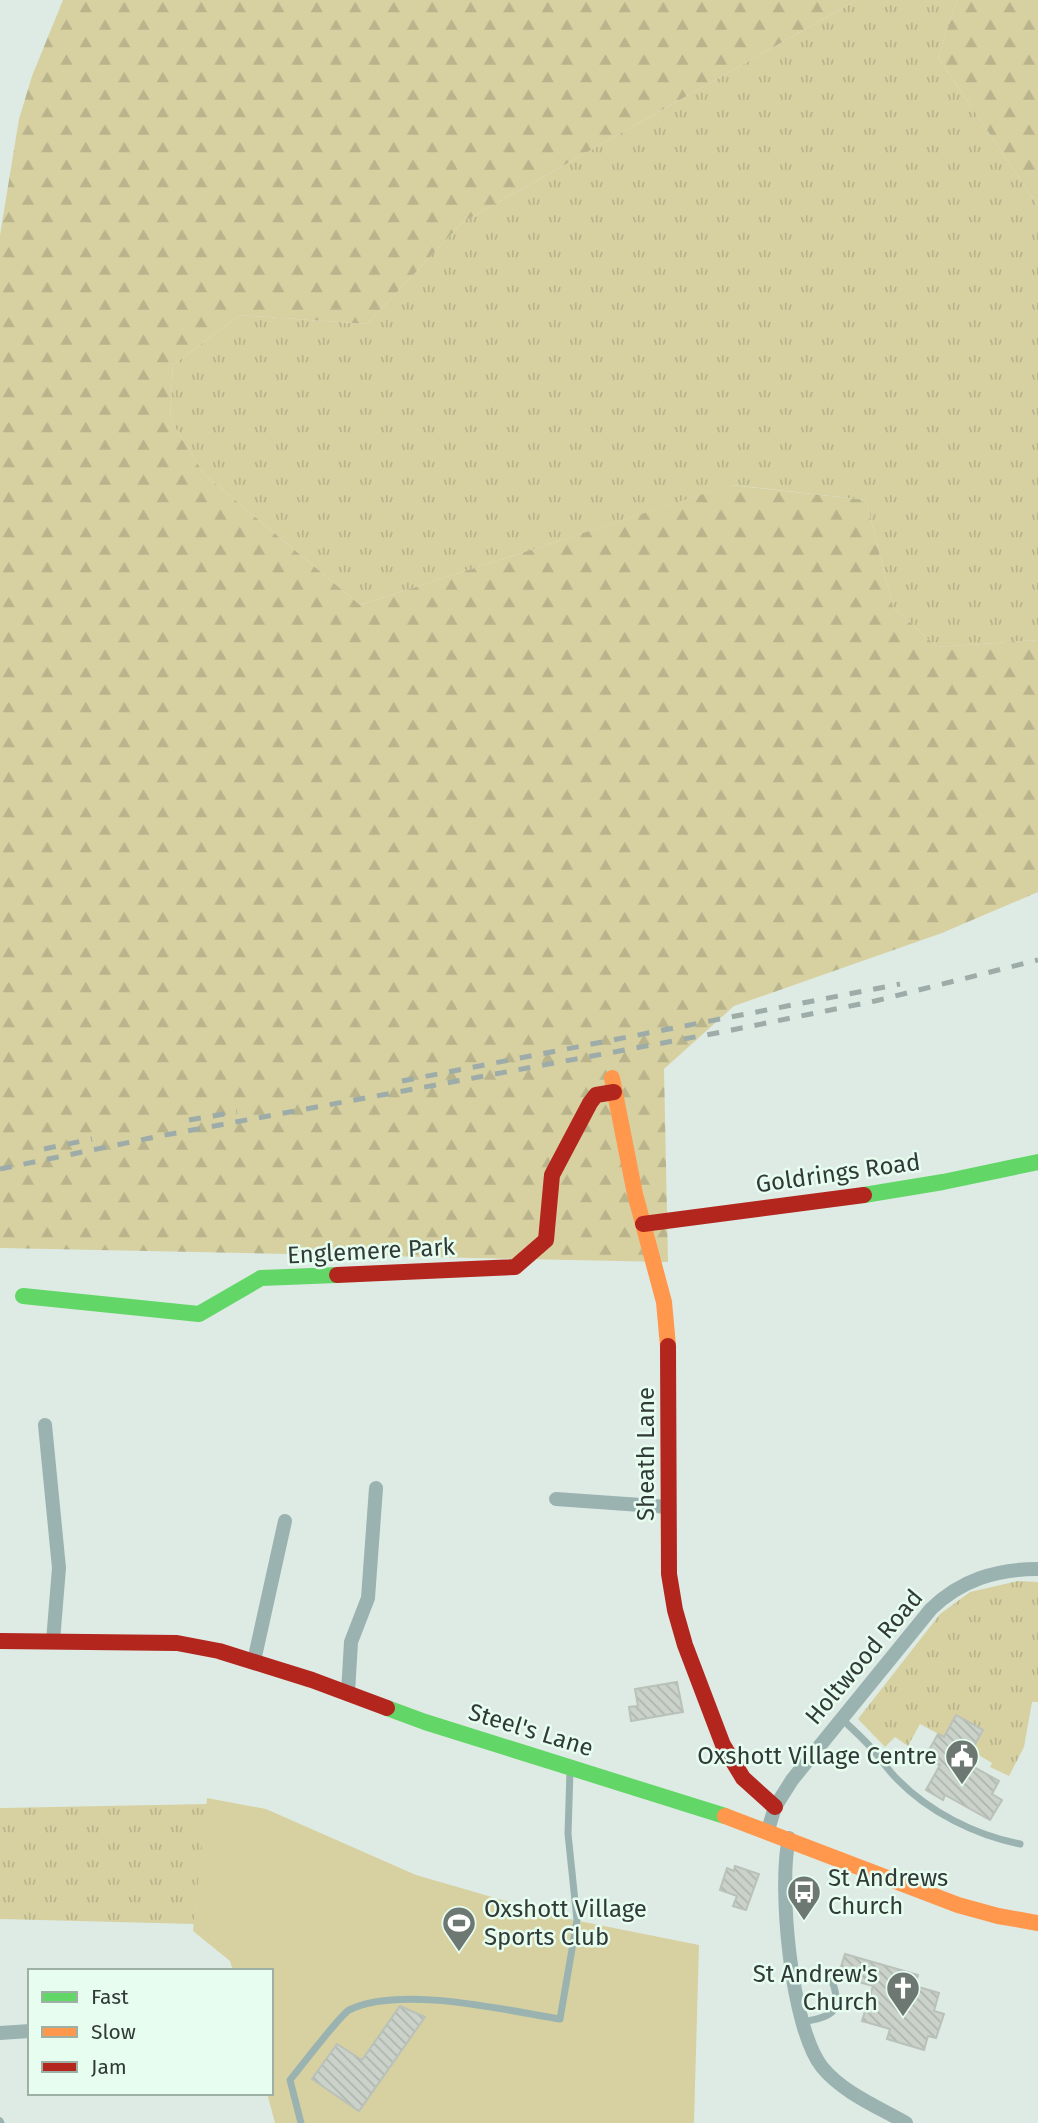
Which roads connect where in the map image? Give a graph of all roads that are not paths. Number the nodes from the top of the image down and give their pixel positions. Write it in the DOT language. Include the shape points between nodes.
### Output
graph roads {
  1 [pos="613,1085"];
  2 [pos="1038,1161"];
  3 [pos="643,1224"];
  4 [pos="23,1296"];
  5 [pos="45,1425"];
  6 [pos="376,1488"];
  7 [pos="556,1499"];
  8 [pos="669,1507"];
  9 [pos="285,1521"];
  10 [pos="1038,1569"];
  11 [pos="0,1641"];
  12 [pos="53,1641"];
  13 [pos="254,1661"];
  14 [pos="348,1693"];
  15 [pos="842,1719"];
  16 [pos="570,1765"];
  17 [pos="775,1807"];
  18 [pos="768,1830"];
  19 [pos="789,1838"];
  20 [pos="1020,1844"];
  21 [pos="1038,1923"];
  22 [pos="832,1981"];
  23 [pos="801,2022"];
  24 [pos="28,2031"];
  25 [pos="0,2033"];
  26 [pos="301,2123"];
  27 [pos="906,2123"];
  1 -- 3 [label="street, Sheath Lane"];
  1 -- 4 [label="street, Englemere Park" via="590,1103 552,1175 546,1240 515,1267 261,1278 199,1314"];
  2 -- 3 [label="street, Goldrings Road" via="891,1191"];
  3 -- 8 [label="street, Sheath Lane" via="664,1302 668,1338"];
  5 -- 12 [label="street" via="59,1568"];
  6 -- 14 [label="street" via="368,1598 351,1642"];
  7 -- 8 [label="street"];
  8 -- 17 [label="street, Sheath Lane" via="671,1597 698,1680 740,1774"];
  9 -- 13 [label="street"];
  10 -- 15 [label="street, Holtwood Road" via="975,1579 948,1593"];
  11 -- 12 [label="street, Steel's Lane"];
  12 -- 13 [label="street, Steel's Lane" via="177,1643"];
  13 -- 14 [label="street, Steel's Lane"];
  14 -- 16 [label="street, Steel's Lane" via="425,1722"];
  15 -- 17 [label="street, Holtwood Road"];
  15 -- 20 [label="lane" via="897,1780 929,1804 969,1829"];
  16 -- 18 [label="street, Steel's Lane"];
  16 -- 26 [label="lane" via="568,1834 577,1920 560,2018 443,2001 388,1999 347,2011 290,2080"];
  17 -- 18 [label="street, Holtwood Road"];
  18 -- 19 [label="street, Steel's Lane"];
  19 -- 21 [label="street, Steel's Lane" via="958,1905"];
  19 -- 23 [label="street" via="785,1853 789,1940"];
  22 -- 23 [label="lane" via="838,1997 834,2012"];
  23 -- 27 [label="street" via="821,2066 838,2083"];
  24 -- 25 [label="street"];
}
